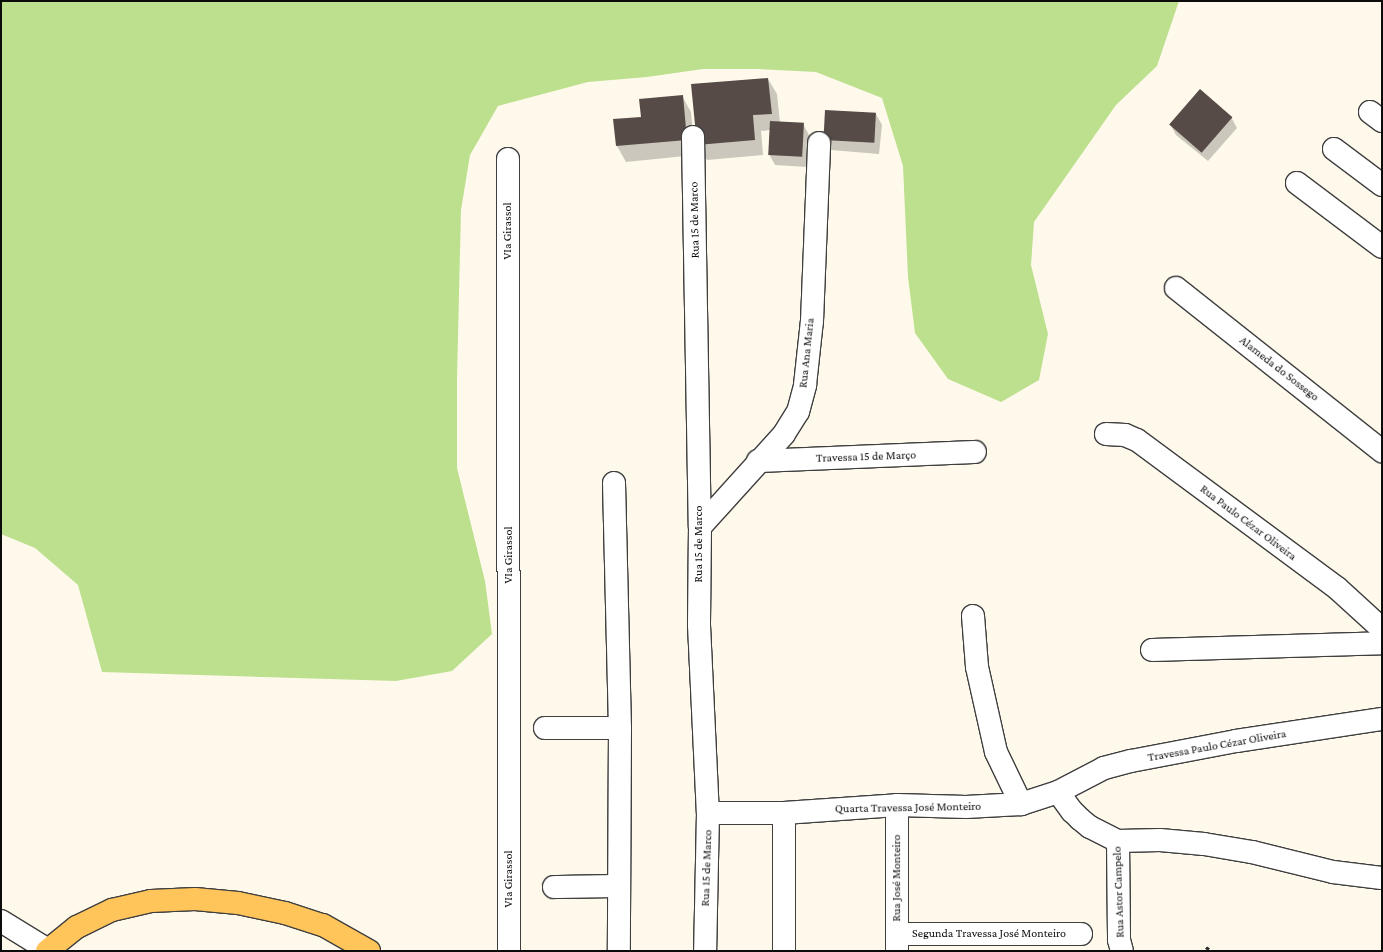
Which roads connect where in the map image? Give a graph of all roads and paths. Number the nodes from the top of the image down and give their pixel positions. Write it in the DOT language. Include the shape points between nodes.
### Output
graph roads {
  1 [pos="693,137"];
  2 [pos="819,143"];
  3 [pos="1334,149"];
  4 [pos="508,160"];
  5 [pos="1297,183"];
  6 [pos="1382,185"];
  7 [pos="1382,248"];
  8 [pos="1176,288"];
  9 [pos="1106,434"];
  10 [pos="1382,451"];
  11 [pos="975,452"];
  12 [pos="758,462"];
  13 [pos="614,483"];
  14 [pos="700,527"];
  15 [pos="973,616"];
  16 [pos="1382,629"];
  17 [pos="1382,643"];
  18 [pos="1152,650"];
  19 [pos="1382,719"];
  20 [pos="545,728"];
  21 [pos="620,728"];
  22 [pos="1058,792"];
  23 [pos="1021,804"];
  24 [pos="897,805"];
  25 [pos="784,812"];
  26 [pos="708,813"];
  27 [pos="1118,841"];
  28 [pos="1382,878"];
  29 [pos="619,886"];
  30 [pos="554,887"];
  31 [pos="1,920"];
  32 [pos="1081,934"];
  33 [pos="897,943"];
  34 [pos="1206,947"];
  35 [pos="47,950"];
  36 [pos="369,951"];
  37 [pos="509,951"];
  38 [pos="620,951"];
  39 [pos="705,951"];
  40 [pos="784,951"];
  41 [pos="1122,951"];
  42 [pos="1212,951"];
  1 -- 14 [label="street, Rua 15 de Marco"];
  2 -- 12 [label="street, Rua Ana Maria" via="812,321 805,385 798,412 784,434"];
  3 -- 6 [label="street"];
  4 -- 37 [label="street, VIa Girassol"];
  5 -- 7 [label="street"];
  8 -- 10 [label="street, Alameda do Sossego"];
  9 -- 16 [label="street, Rua Paulo Cézar Oliveira" via="1125,435 1136,440 1337,588"];
  11 -- 12 [label="street, Travessa 15 de Março"];
  12 -- 14 [label="street, Rua Ana Maria"];
  13 -- 21 [label="street"];
  14 -- 26 [label="street, Rua 15 de Marco" via="699,625"];
  15 -- 23 [label="street" via="977,667 996,752"];
  17 -- 18 [label="street"];
  19 -- 22 [label="street, Travessa Paulo Cézar Oliveira" via="1236,741 1131,761 1104,768"];
  20 -- 21 [label="street"];
  21 -- 29 [label="street"];
  22 -- 23 [label="street, Quarta Travessa José Monteiro"];
  22 -- 27 [label="street, Rua Astor Campelo" via="1080,819"];
  23 -- 24 [label="street, Quarta Travessa José Monteiro" via="966,807"];
  24 -- 25 [label="street, Quarta Travessa José Monteiro"];
  24 -- 33 [label="street, Rua José Monteiro"];
  25 -- 26 [label="street, Quarta Travessa José Monteiro"];
  25 -- 40 [label="street"];
  26 -- 39 [label="street, Rua 15 de Marco"];
  27 -- 28 [label="street" via="1160,840 1204,844 1252,852 1334,872"];
  27 -- 41 [label="street, Rua Astor Campelo" via="1119,940"];
  29 -- 30 [label="street"];
  29 -- 38 [label="street"];
  31 -- 35 [label="street"];
  32 -- 33 [label="street, Segunda Travessa José Monteiro"];
  34 -- 42 [label="path"];
  35 -- 36 [label="main road" via="78,927 112,910 151,901 195,899 238,903 285,913 323,925"];
}
